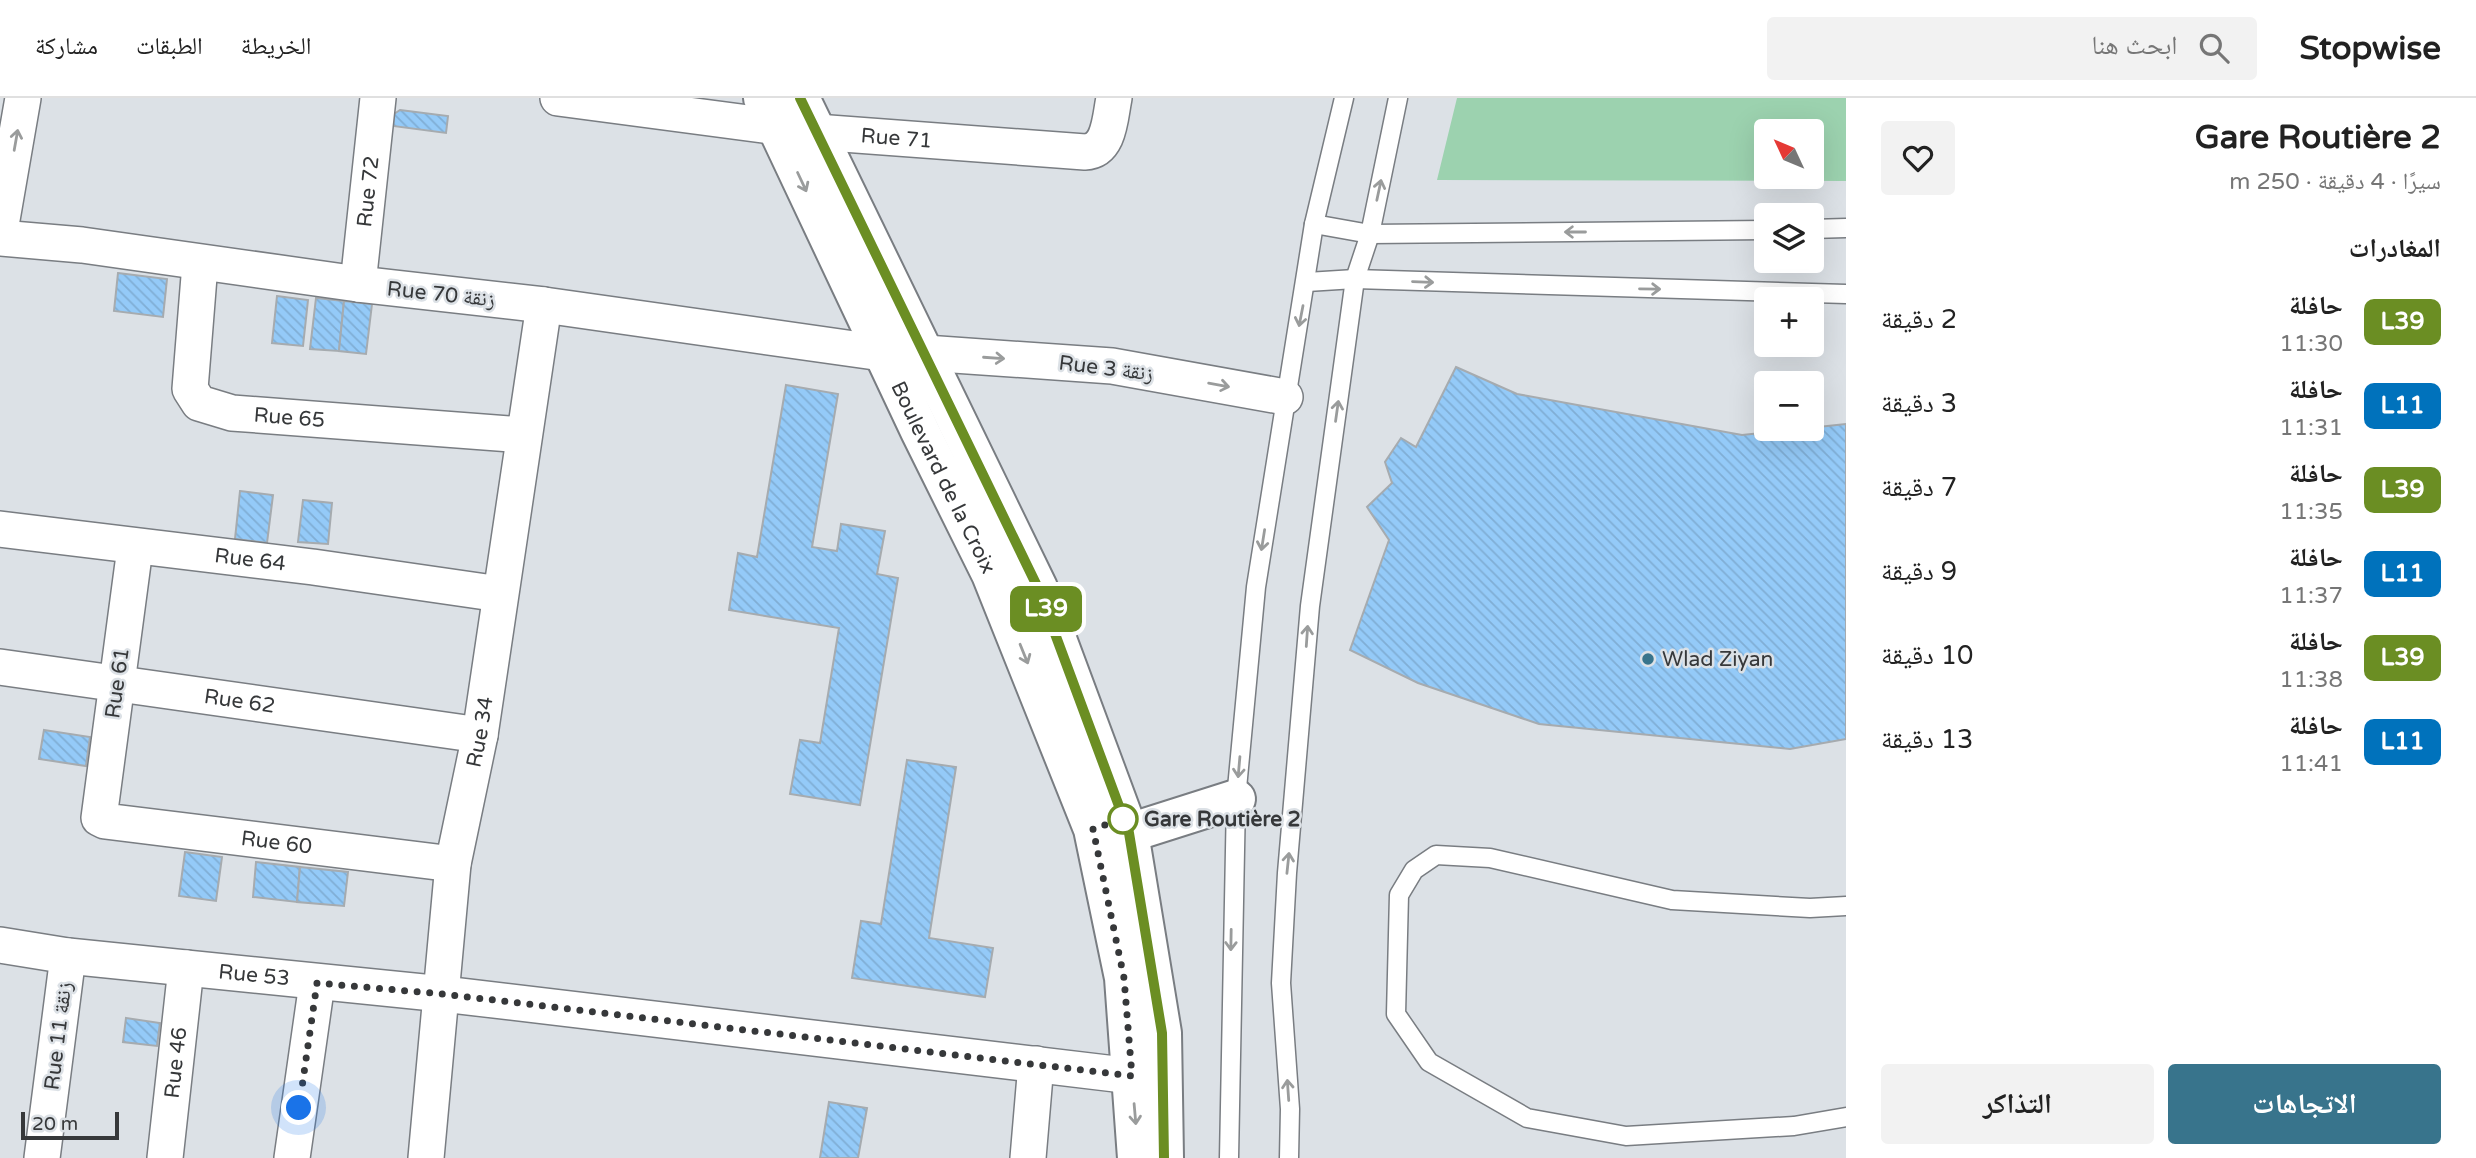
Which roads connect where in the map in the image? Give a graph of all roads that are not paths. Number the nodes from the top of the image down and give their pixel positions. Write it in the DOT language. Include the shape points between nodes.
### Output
graph roads {
  1 [pos="23,98"];
  2 [pos="378,98"];
  3 [pos="558,98"];
  4 [pos="1114,98"];
  5 [pos="1344,98"];
  6 [pos="1398,98"];
  7 [pos="770,113"];
  8 [pos="808,115"];
  9 [pos="1314,224"];
  10 [pos="1846,228"];
  11 [pos="1824,229"];
  12 [pos="1754,230"];
  13 [pos="0,231"];
  14 [pos="1370,234"];
  15 [pos="0,239"];
  16 [pos="200,264"];
  17 [pos="1355,279"];
  18 [pos="1307,282"];
  19 [pos="358,284"];
  20 [pos="1846,294"];
  21 [pos="544,305"];
  22 [pos="883,353"];
  23 [pos="925,353"];
  24 [pos="1285,397"];
  25 [pos="524,435"];
  26 [pos="0,529"];
  27 [pos="135,548"];
  28 [pos="500,594"];
  29 [pos="0,667"];
  30 [pos="117,686"];
  31 [pos="480,734"];
  32 [pos="1236,799"];
  33 [pos="99,818"];
  34 [pos="1129,833"];
  35 [pos="453,864"];
  36 [pos="1846,906"];
  37 [pos="0,945"];
  38 [pos="68,956"];
  39 [pos="186,968"];
  40 [pos="317,983"];
  41 [pos="443,994"];
  42 [pos="1036,1065"];
  43 [pos="1132,1076"];
  44 [pos="1846,1117"];
  45 [pos="42,1158"];
  46 [pos="165,1158"];
  47 [pos="292,1158"];
  48 [pos="426,1158"];
  49 [pos="1028,1158"];
  50 [pos="1137,1158"];
  51 [pos="1164,1158"];
  52 [pos="1229,1158"];
  53 [pos="1289,1158"];
  13 -- 1 [label="street, one-way"];
  2 -- 19 [label="street, Rue 72"];
  3 -- 7 [label="street, Rue 71"];
  4 -- 8 [label="street, Rue 71" via="1106,136 1092,151"];
  5 -- 9 [label="lane"];
  14 -- 6 [label="lane, one-way"];
  7 -- 8 [label="street, Rue 71"];
  7 -- 22 [label="street, Boulevard de la Croix, one-way"];
  8 -- 23 [label="street, Boulevard de la Croix"];
  9 -- 14 [label="lane"];
  9 -- 18 [label="lane"];
  10 -- 11 [label="lane"];
  12 -- 14 [label="lane, one-way"];
  14 -- 17 [label="lane"];
  15 -- 16 [label="street, Rue 70 زنقة" via="82,245"];
  16 -- 19 [label="street, Rue 70 زنقة"];
  16 -- 25 [label="street, Rue 65" via="190,389 199,403 232,413"];
  17 -- 18 [label="lane"];
  17 -- 20 [label="lane, one-way"];
  53 -- 17 [label="lane, one-way" via="1281,983 1287,873 1310,606"];
  18 -- 24 [label="lane, one-way"];
  19 -- 21 [label="street, Rue 70 زنقة"];
  21 -- 22 [label="street, Rue 70 زنقة"];
  21 -- 25 [label="street, Rue 34"];
  22 -- 43 [label="street, Boulevard de la Croix, one-way" via="991,573 1093,829 1124,978"];
  23 -- 24 [label="street, Rue 3 زنقة, one-way" via="1112,366"];
  23 -- 34 [label="street, Boulevard de la Croix" via="1038,588"];
  24 -- 32 [label="lane, one-way" via="1256,587"];
  25 -- 28 [label="street, Rue 34"];
  26 -- 27 [label="street, Rue 64"];
  27 -- 28 [label="street, Rue 64"];
  27 -- 30 [label="street, Rue 61"];
  28 -- 31 [label="street, Rue 34"];
  29 -- 30 [label="street, Rue 62"];
  30 -- 31 [label="street, Rue 62"];
  30 -- 33 [label="street, Rue 61"];
  31 -- 35 [label="street, Rue 34"];
  32 -- 34 [label="street"];
  32 -- 52 [label="lane, one-way"];
  33 -- 35 [label="street, Rue 60"];
  34 -- 51 [label="street, Boulevard de la Croix" via="1162,1033"];
  35 -- 41 [label="street, Rue 34"];
  36 -- 44 [label="lane" via="1672,900 1490,858 1436,856 1414,870 1399,895 1396,1014 1429,1062 1527,1118 1626,1136 1794,1126"];
  37 -- 38 [label="street, Rue 53"];
  38 -- 39 [label="street, Rue 53"];
  38 -- 45 [label="street, Rue 11 زنقة"];
  39 -- 40 [label="street, Rue 53"];
  39 -- 46 [label="street, Rue 46"];
  40 -- 41 [label="street, Rue 53"];
  40 -- 47 [label="street"];
  41 -- 42 [label="street, Rue 53"];
  41 -- 48 [label="street, Rue 34"];
  42 -- 43 [label="street, Rue 53"];
  42 -- 49 [label="street"];
  43 -- 50 [label="street, Boulevard de la Croix, one-way"];
}
